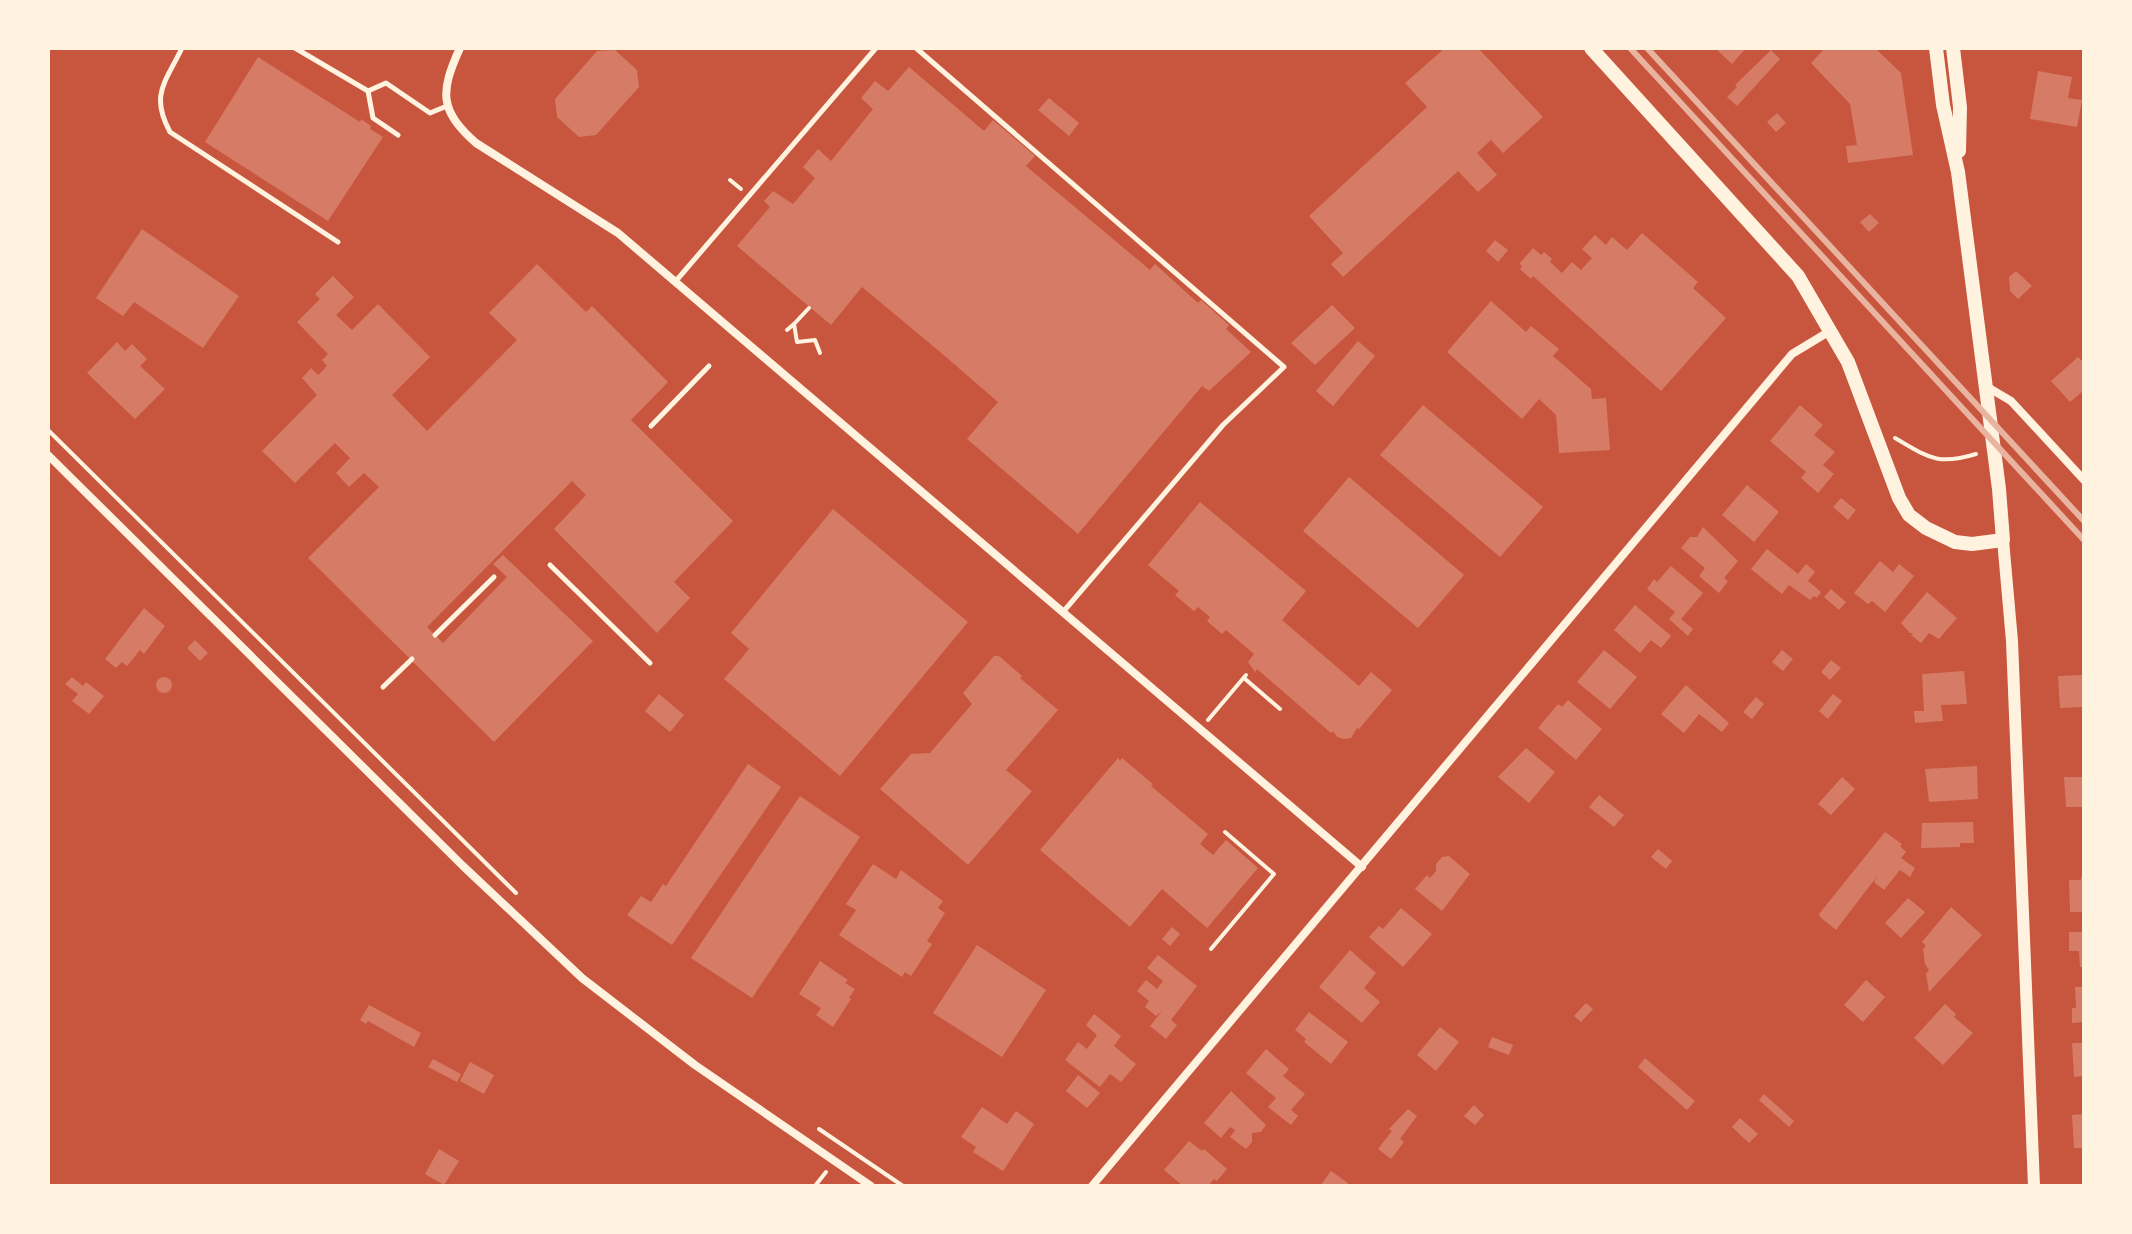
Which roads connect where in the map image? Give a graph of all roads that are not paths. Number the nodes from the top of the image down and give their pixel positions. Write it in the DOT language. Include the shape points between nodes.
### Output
graph roads {
  1 [pos="182,48"];
  2 [pos="295,48"];
  3 [pos="460,48"];
  4 [pos="876,48"];
  5 [pos="916,48"];
  6 [pos="1591,48"];
  7 [pos="1936,48"];
  8 [pos="1953,48"];
  9 [pos="368,91"];
  10 [pos="447,106"];
  11 [pos="398,135"];
  12 [pos="1958,172"];
  13 [pos="338,242"];
  14 [pos="675,282"];
  15 [pos="1831,330"];
  16 [pos="709,366"];
  17 [pos="1984,385"];
  18 [pos="651,426"];
  19 [pos="48,455"];
  20 [pos="2084,480"];
  21 [pos="2003,540"];
  22 [pos="550,565"];
  23 [pos="494,577"];
  24 [pos="1063,612"];
  25 [pos="435,635"];
  26 [pos="412,659"];
  27 [pos="650,663"];
  28 [pos="383,687"];
  29 [pos="1362,867"];
  30 [pos="871,1186"];
  31 [pos="1092,1186"];
  32 [pos="2034,1186"];
  1 -- 13 [label="lane" via="161,91 160,112 170,132"];
  2 -- 9 [label="lane"];
  3 -- 10 [label="street" via="446,87"];
  4 -- 14 [label="lane"];
  5 -- 24 [label="lane" via="1284,367 1223,425"];
  6 -- 15 [label="main road" via="1798,276"];
  7 -- 12 [label="main road"];
  8 -- 12 [label="main road" via="1960,107"];
  9 -- 10 [label="lane" via="386,83 430,113"];
  9 -- 11 [label="lane" via="373,118"];
  10 -- 14 [label="street" via="457,126 476,143 618,233"];
  12 -- 17 [label="main road"];
  14 -- 24 [label="street"];
  15 -- 21 [label="main road" via="1909,515 1955,542"];
  15 -- 29 [label="street" via="1792,354"];
  16 -- 18 [label="lane"];
  17 -- 20 [label="street" via="2011,401"];
  17 -- 21 [label="main road"];
  19 -- 30 [label="street" via="582,978 695,1065"];
  21 -- 32 [label="street" via="2012,641"];
  22 -- 27 [label="lane"];
  23 -- 25 [label="lane"];
  24 -- 29 [label="street"];
  26 -- 28 [label="lane"];
  29 -- 31 [label="street"];
}
